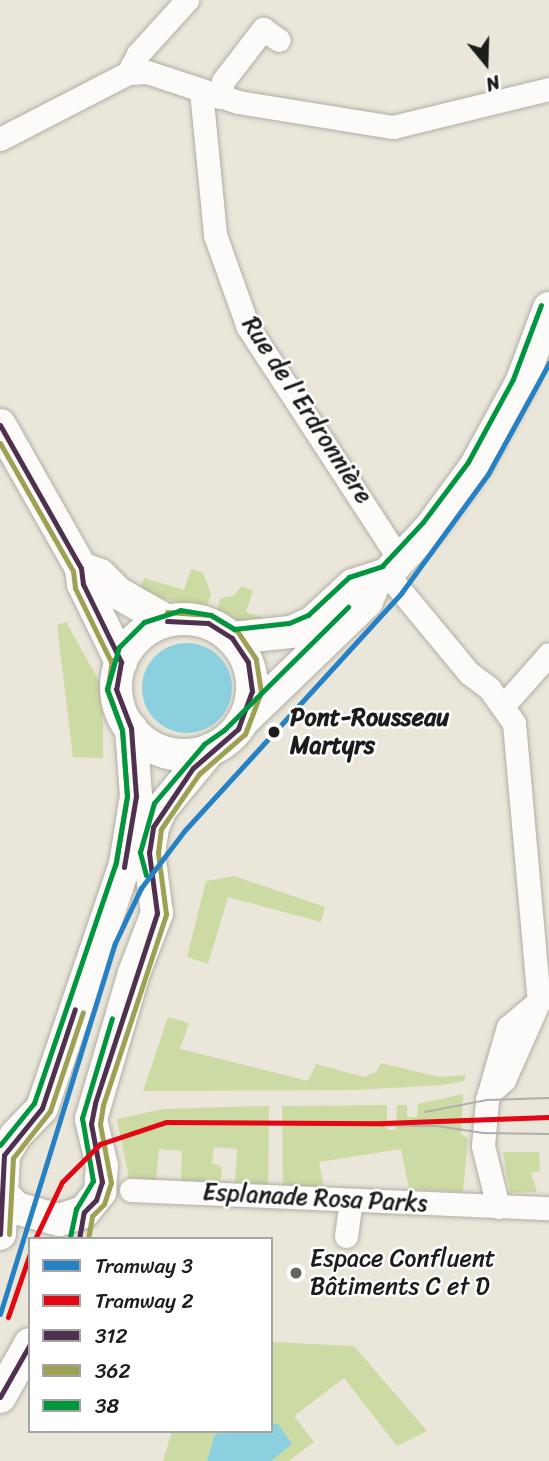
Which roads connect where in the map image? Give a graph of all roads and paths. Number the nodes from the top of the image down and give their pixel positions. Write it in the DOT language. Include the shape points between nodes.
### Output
graph roads {
  1 [pos="187,0"];
  2 [pos="279,40"];
  3 [pos="128,73"];
  4 [pos="549,89"];
  5 [pos="210,94"];
  6 [pos="0,139"];
  7 [pos="549,308"];
  8 [pos="0,425"];
  9 [pos="81,568"];
  10 [pos="388,571"];
  11 [pos="167,621"];
  12 [pos="232,638"];
  13 [pos="549,654"];
  14 [pos="121,662"];
  15 [pos="503,706"];
  16 [pos="244,719"];
  17 [pos="131,728"];
  18 [pos="210,750"];
  19 [pos="14,1127"];
  20 [pos="1,1178"];
  21 [pos="131,1190"];
  22 [pos="351,1200"];
  23 [pos="498,1207"];
  24 [pos="549,1208"];
  25 [pos="81,1225"];
  26 [pos="0,1234"];
  27 [pos="346,1236"];
  28 [pos="28,1347"];
  29 [pos="0,1396"];
  1 -- 3 [label="street" via="138,54"];
  2 -- 5 [label="street" via="263,29"];
  3 -- 5 [label="street" via="148,72"];
  3 -- 6 [label="street"];
  4 -- 5 [label="street" via="393,127"];
  5 -- 10 [label="street, Rue de l'Erdronnière" via="215,236 248,327"];
  7 -- 10 [label="main road" via="498,429 453,499"];
  8 -- 9 [label="main road"];
  9 -- 11 [label="main road" via="100,575 118,593"];
  9 -- 14 [label="main road" via="83,584"];
  10 -- 12 [label="main road" via="353,584 313,622 292,632"];
  10 -- 15 [label="street, Rue de l'Erdronnière" via="461,664"];
  10 -- 16 [label="main road" via="367,601"];
  11 -- 12 [label="main road" via="208,623"];
  11 -- 14 [label="main road" via="139,636"];
  12 -- 16 [label="main road" via="252,676"];
  13 -- 15 [label="street"];
  14 -- 17 [label="main road" via="116,689"];
  15 -- 23 [label="street" via="514,723 539,1001 508,1027 489,1093 483,1146"];
  16 -- 18 [label="main road" via="230,737"];
  17 -- 18 [label="main road" via="149,745 173,754"];
  17 -- 19 [label="main road" via="136,796 125,864 42,1108"];
  18 -- 25 [label="main road" via="161,809 153,827 149,853 157,913 95,1103 92,1124 102,1182"];
  19 -- 20 [label="main road"];
  20 -- 25 [label="main road" via="16,1208"];
  20 -- 26 [label="main road"];
  21 -- 22 [label="street, Esplanade Rosa Parks"];
  22 -- 23 [label="street, Esplanade Rosa Parks"];
  22 -- 27 [label="street"];
  23 -- 24 [label="street, Esplanade Rosa Parks"];
  28 -- 29 [label="main road"];
}
